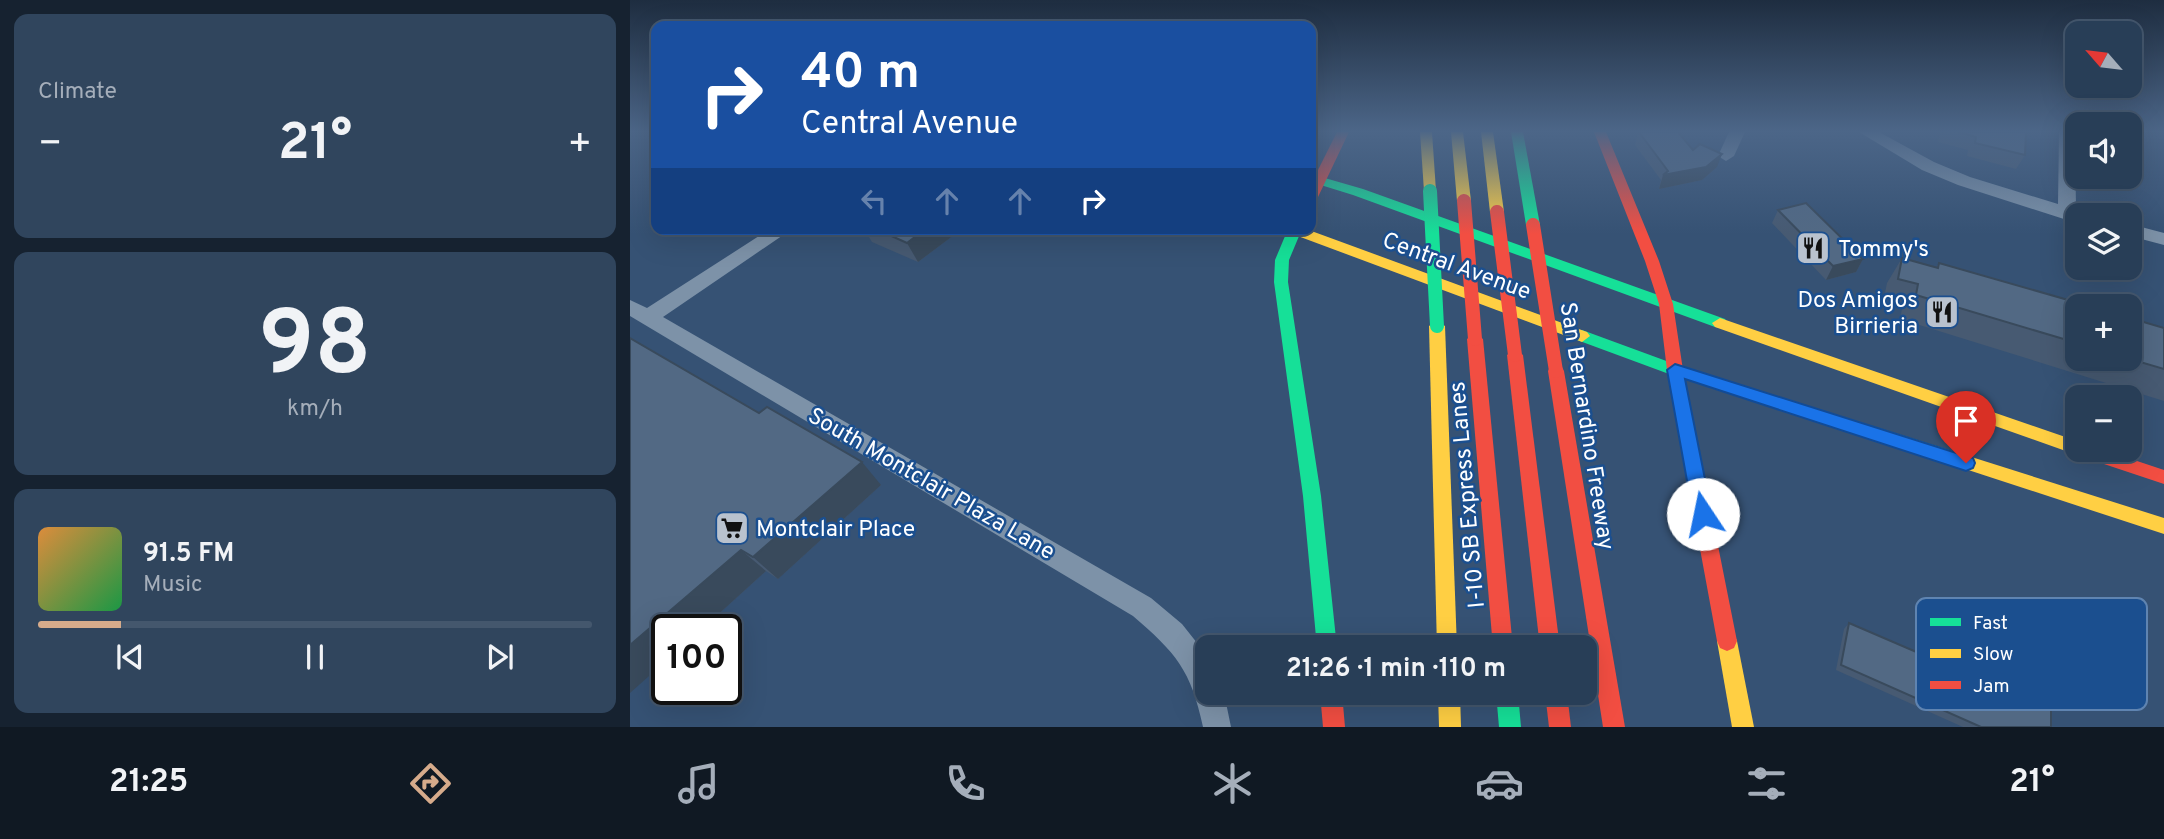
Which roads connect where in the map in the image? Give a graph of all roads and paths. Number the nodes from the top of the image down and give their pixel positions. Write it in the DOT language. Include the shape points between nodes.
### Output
graph roads {
  1 [pos="1428,166"];
  2 [pos="1460,166"];
  3 [pos="1491,166"];
  4 [pos="1523,166"];
  5 [pos="1613,166"];
  6 [pos="1928,166"];
  7 [pos="1316,179"];
  8 [pos="2065,213"];
  9 [pos="2142,233"];
  10 [pos="773,235"];
  11 [pos="1292,235"];
  12 [pos="1308,235"];
  13 [pos="2164,239"];
  14 [pos="1666,304"];
  15 [pos="639,312"];
  16 [pos="1675,370"];
  17 [pos="2065,444"];
  18 [pos="2119,462"];
  19 [pos="2164,477"];
  20 [pos="2164,526"];
  21 [pos="1326,635"];
  22 [pos="1447,635"];
  23 [pos="1502,635"];
  24 [pos="1548,635"];
  25 [pos="1195,659"];
  26 [pos="1212,705"];
  27 [pos="1332,705"];
  28 [pos="1449,705"];
  29 [pos="1508,705"];
  30 [pos="1557,705"];
  31 [pos="1217,727"];
  32 [pos="1334,727"];
  33 [pos="1450,727"];
  34 [pos="1510,727"];
  35 [pos="1560,727"];
  36 [pos="1614,727"];
  37 [pos="1743,727"];
  1 -- 22 [label="main road, bridge"];
  2 -- 23 [label="main road, I-10 SB Express Lanes, bridge"];
  3 -- 24 [label="main road, bridge"];
  4 -- 36 [label="main road, San Bernardino Freeway, bridge"];
  5 -- 14 [label="main road"];
  6 -- 8 [label="street"];
  7 -- 14 [label="main road, Central Avenue"];
  9 -- 13 [label="street"];
  10 -- 15 [label="street"];
  11 -- 21 [label="main road" via="1282,260 1281,282 1312,496"];
  12 -- 16 [label="main road, Central Avenue"];
  14 -- 16 [label="main road"];
  14 -- 17 [label="main road, Central Avenue"];
  15 -- 25 [label="street, South Montclair Plaza Lane" via="1142,607"];
  16 -- 20 [label="main road, Central Avenue"];
  16 -- 37 [label="main road"];
  18 -- 19 [label="main road"];
  26 -- 31 [label="street"];
  27 -- 32 [label="main road"];
  28 -- 33 [label="main road"];
  29 -- 34 [label="main road"];
  30 -- 35 [label="main road"];
}
